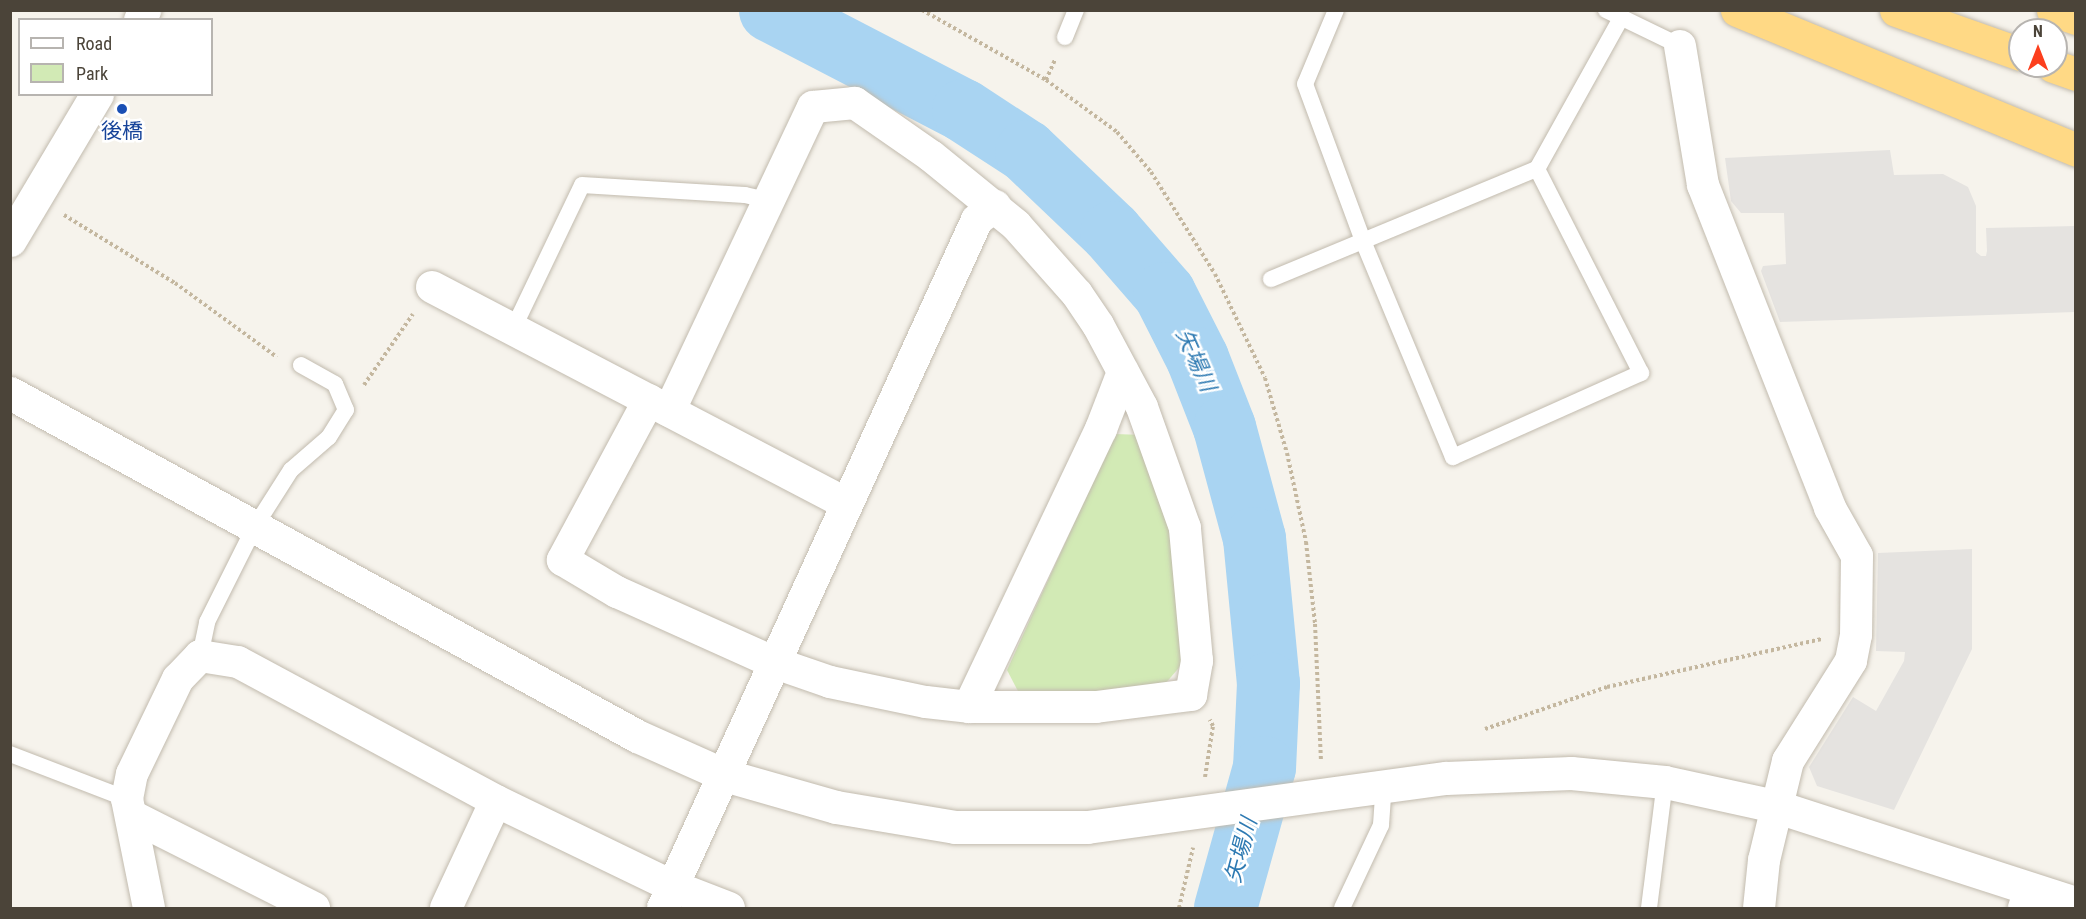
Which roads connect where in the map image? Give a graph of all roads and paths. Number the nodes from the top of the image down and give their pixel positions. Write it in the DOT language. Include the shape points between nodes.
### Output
graph roads {
  1 [pos="922,10"];
  2 [pos="1076,10"];
  3 [pos="1335,10"];
  4 [pos="1606,10"];
  5 [pos="1737,10"];
  6 [pos="1896,10"];
  7 [pos="2053,10"];
  8 [pos="1621,18"];
  9 [pos="2076,18"];
  10 [pos="1065,37"];
  11 [pos="1680,46"];
  12 [pos="2008,50"];
  13 [pos="96,96"];
  14 [pos="2076,150"];
  15 [pos="1537,169"];
  16 [pos="35,198"];
  17 [pos="770,201"];
  18 [pos="994,206"];
  19 [pos="10,240"];
  20 [pos="1363,241"];
  21 [pos="1271,279"];
  22 [pos="432,287"];
  23 [pos="514,327"];
  24 [pos="302,365"];
  25 [pos="1123,372"];
  26 [pos="10,393"];
  27 [pos="659,406"];
  28 [pos="346,410"];
  29 [pos="846,503"];
  30 [pos="254,528"];
  31 [pos="1856,635"];
  32 [pos="200,656"];
  33 [pos="775,663"];
  34 [pos="969,707"];
  35 [pos="1206,711"];
  36 [pos="1485,729"];
  37 [pos="10,754"];
  38 [pos="724,775"];
  39 [pos="1665,782"];
  40 [pos="1384,786"];
  41 [pos="1311,797"];
  42 [pos="1206,800"];
  43 [pos="496,801"];
  44 [pos="1775,806"];
  45 [pos="129,808"];
  46 [pos="1194,842"];
  47 [pos="668,898"];
  48 [pos="2027,899"];
  49 [pos="2076,903"];
  50 [pos="149,909"];
  51 [pos="314,909"];
  52 [pos="446,909"];
  53 [pos="729,909"];
  54 [pos="1179,909"];
  55 [pos="1342,909"];
  56 [pos="1649,909"];
  57 [pos="1759,909"];
  1 -- 41 [label="path" via="1046,80 1117,132 1163,190 1241,325 1264,378 1287,453 1305,542 1315,624"];
  2 -- 10 [label="lane"];
  3 -- 20 [label="lane" via="1305,84"];
  4 -- 8 [label="lane"];
  5 -- 14 [label="highway"];
  6 -- 12 [label="highway"];
  7 -- 9 [label="highway"];
  8 -- 11 [label="lane"];
  8 -- 15 [label="lane"];
  11 -- 31 [label="street" via="1703,186 1830,508 1857,556"];
  13 -- 16 [label="street"];
  15 -- 20 [label="lane"];
  15 -- 20 [label="lane" via="1641,373 1453,457"];
  16 -- 19 [label="street"];
  16 -- 24 [label="path" via="175,283 270,354"];
  17 -- 18 [label="street" via="813,108 855,103"];
  17 -- 23 [label="lane" via="745,195 582,185"];
  17 -- 27 [label="street"];
  18 -- 25 [label="street" via="1077,294"];
  18 -- 29 [label="street" via="977,220"];
  20 -- 21 [label="lane"];
  22 -- 23 [label="street"];
  22 -- 28 [label="path"];
  23 -- 27 [label="street"];
  24 -- 28 [label="lane" via="335,384"];
  25 -- 34 [label="street" via="1101,429"];
  25 -- 34 [label="street" via="1148,421 1185,528 1197,661 1191,695 1096,706"];
  26 -- 30 [label="street"];
  27 -- 29 [label="street"];
  27 -- 33 [label="street" via="563,560 617,592"];
  28 -- 30 [label="lane" via="329,437 291,470"];
  29 -- 33 [label="street"];
  30 -- 32 [label="lane" via="207,622"];
  30 -- 38 [label="street" via="585,708"];
  31 -- 36 [label="path" via="1779,646 1607,687"];
  31 -- 44 [label="street" via="1851,661 1788,761"];
  32 -- 43 [label="street" via="238,662"];
  32 -- 45 [label="street" via="178,679 132,774"];
  33 -- 34 [label="street" via="891,696"];
  33 -- 38 [label="street"];
  35 -- 42 [label="path" via="1213,726"];
  37 -- 45 [label="lane"];
  38 -- 42 [label="street" via="836,807 955,827 1087,827"];
  38 -- 47 [label="street"];
  39 -- 40 [label="street" via="1518,773"];
  39 -- 44 [label="street"];
  39 -- 56 [label="lane"];
  40 -- 41 [label="street"];
  40 -- 55 [label="lane" via="1381,825"];
  41 -- 42 [label="street"];
  43 -- 47 [label="street"];
  43 -- 52 [label="street"];
  44 -- 48 [label="street"];
  44 -- 57 [label="street"];
  45 -- 50 [label="street"];
  45 -- 51 [label="street"];
  46 -- 54 [label="path"];
  47 -- 53 [label="street"];
  48 -- 49 [label="street"];
}
